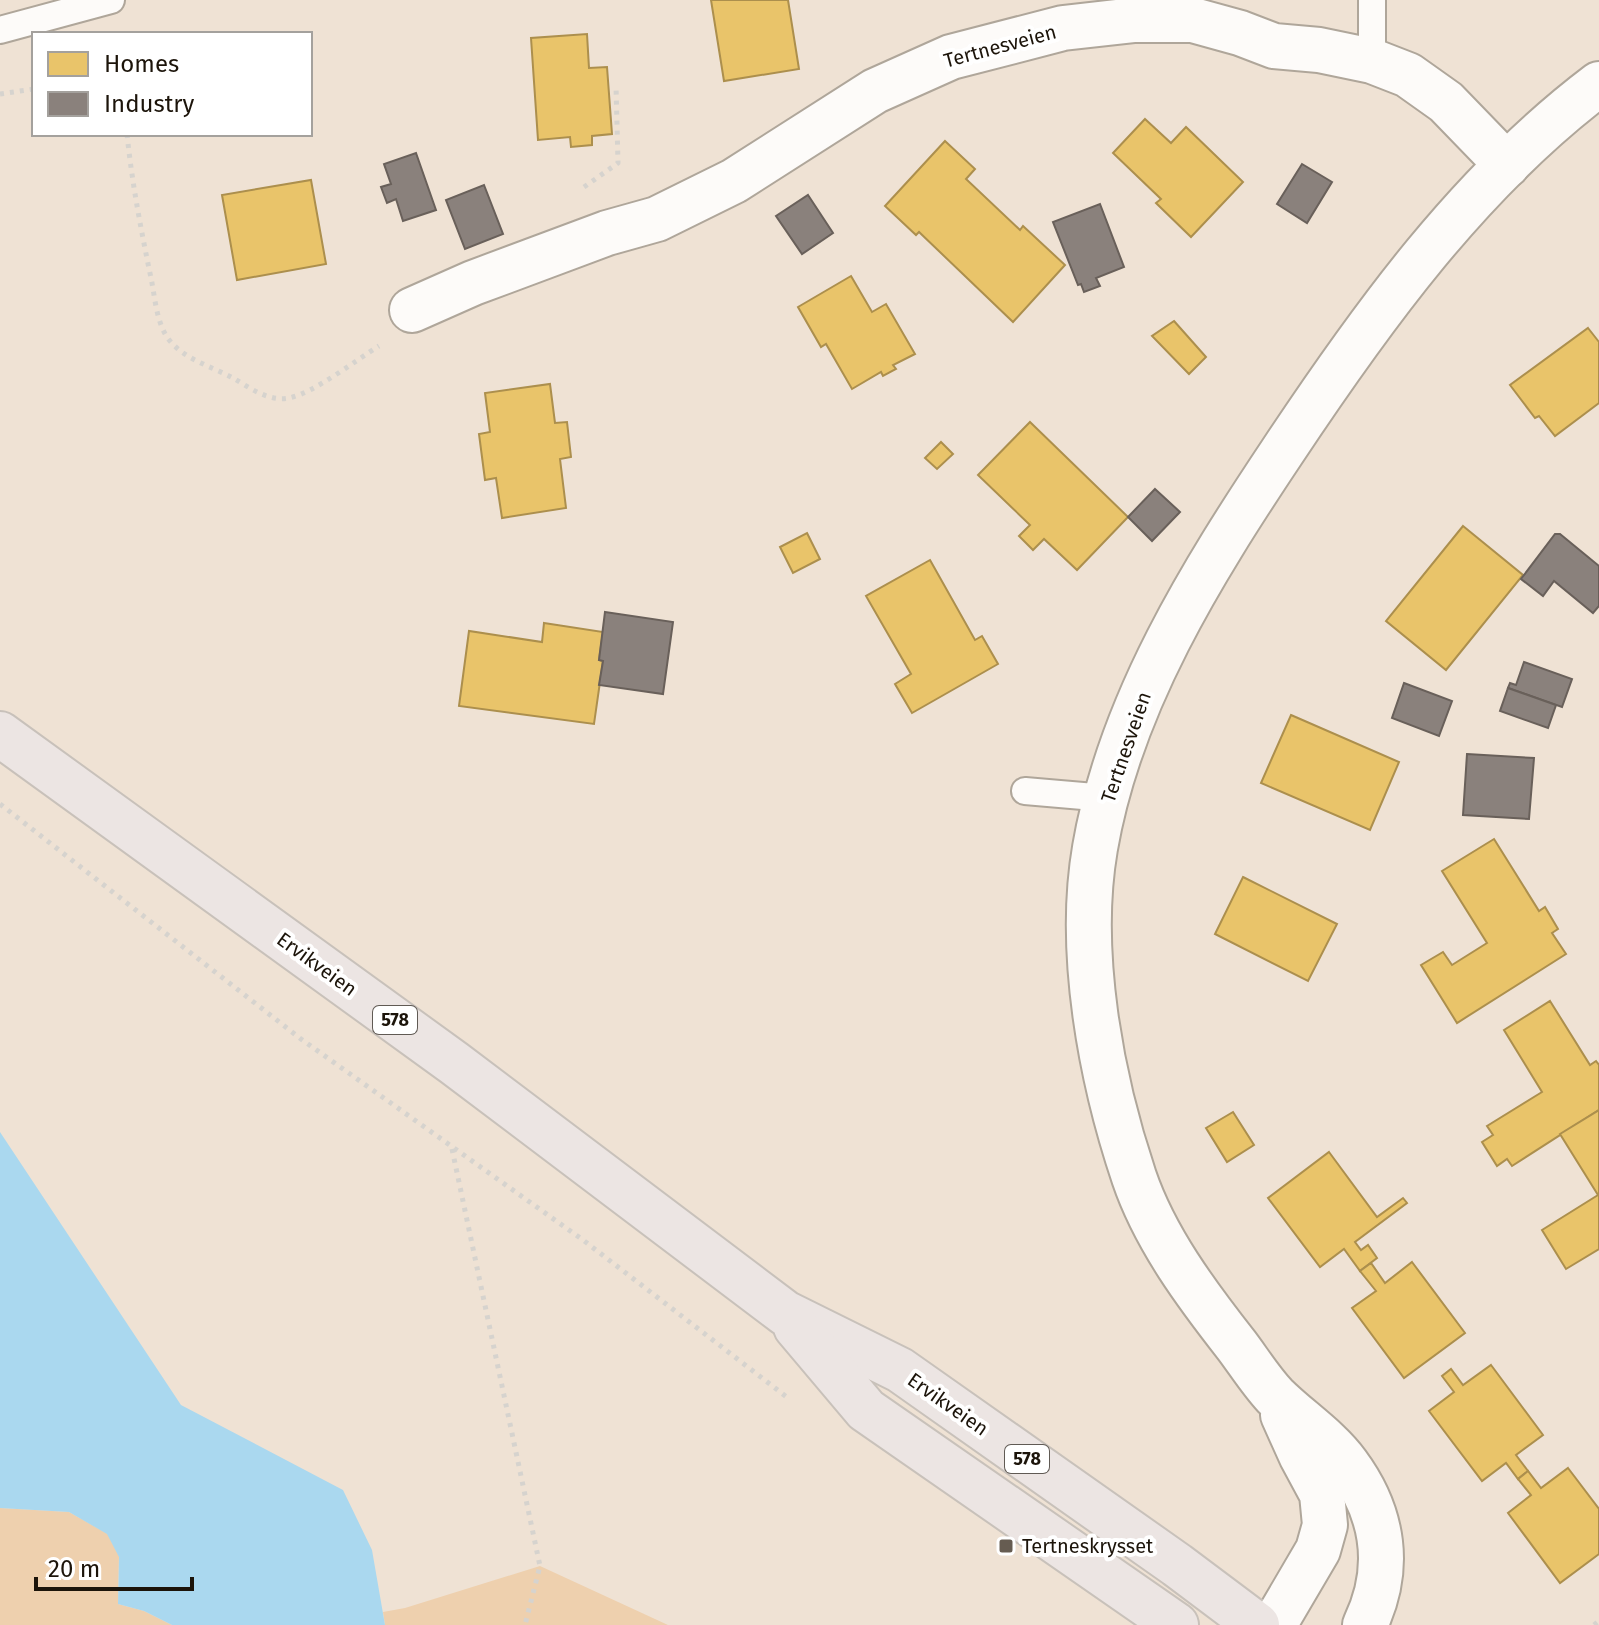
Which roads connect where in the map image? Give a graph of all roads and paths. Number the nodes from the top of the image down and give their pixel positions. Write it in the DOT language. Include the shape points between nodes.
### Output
graph roads {
  1 [pos="111,0"];
  2 [pos="1372,0"];
  3 [pos="14,18"];
  4 [pos="1372,61"];
  5 [pos="1599,84"];
  6 [pos="616,86"];
  7 [pos="32,89"];
  8 [pos="0,94"];
  9 [pos="127,136"];
  10 [pos="1507,165"];
  11 [pos="607,233"];
  12 [pos="412,310"];
  13 [pos="0,734"];
  14 [pos="1025,791"];
  15 [pos="1106,798"];
  16 [pos="0,804"];
  17 [pos="451,1148"];
  18 [pos="785,1313"];
  19 [pos="1274,1395"];
  20 [pos="788,1398"];
  21 [pos="525,1625"];
  22 [pos="1176,1625"];
  23 [pos="1257,1625"];
  24 [pos="1274,1625"];
  25 [pos="1365,1625"];
  1 -- 3 [label="lane"];
  2 -- 4 [label="lane"];
  4 -- 10 [label="main road, Tertnesveien" via="1408,75 1446,102"];
  4 -- 11 [label="main road, Tertnesveien" via="1274,46 1193,20 1063,28 951,57 875,91 734,181 657,219"];
  5 -- 10 [label="main road, Tertnesveien"];
  6 -- 11 [label="path" via="618,163 569,197"];
  7 -- 8 [label="path"];
  9 -- 12 [label="path" via="159,317 167,336 190,358 263,395 292,398 394,336"];
  10 -- 15 [label="main road, Tertnesveien" via="1380,313 1264,479 1174,630 1138,705"];
  11 -- 12 [label="main road, Tertnesveien"];
  13 -- 18 [label="main road, Ervikveien / 578" via="454,1063"];
  14 -- 15 [label="lane"];
  15 -- 19 [label="main road, Tertnesveien" via="1091,891 1092,981 1100,1047 1122,1137 1135,1182 1186,1278"];
  16 -- 17 [label="path"];
  17 -- 20 [label="path" via="583,1240"];
  17 -- 21 [label="path" via="540,1566"];
  18 -- 22 [label="main road, Ervikveien / 578" via="866,1410"];
  18 -- 23 [label="main road, Ervikveien / 578" via="900,1370"];
  19 -- 24 [label="main road, Tertnesveien" via="1322,1494 1325,1525 1318,1550"];
  19 -- 25 [label="main road, Tertnesveien" via="1347,1463 1368,1500 1381,1536 1380,1581"];
}
